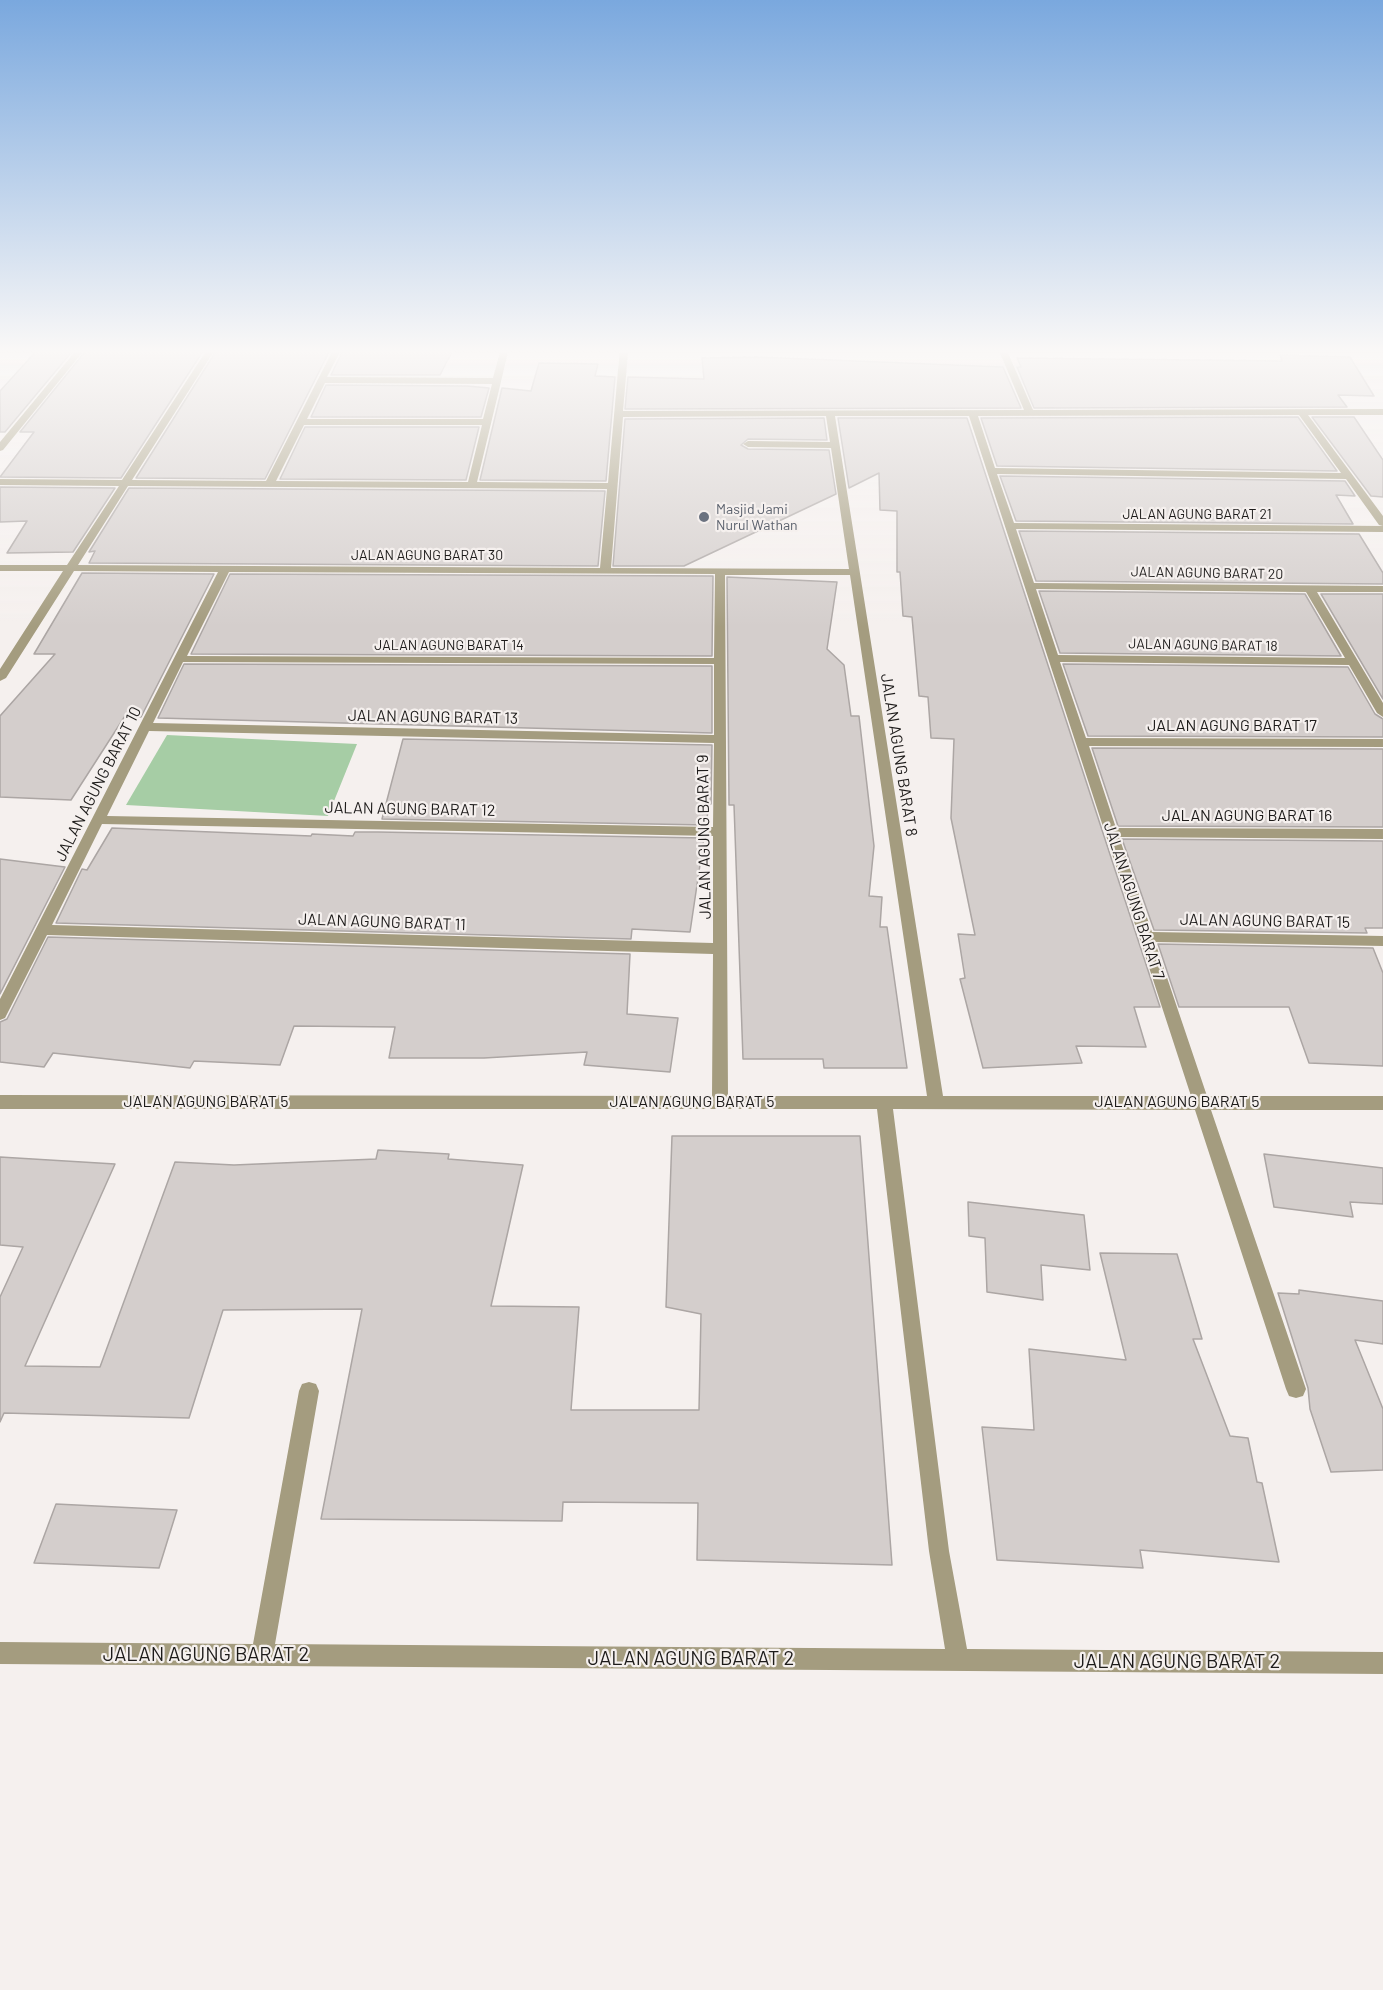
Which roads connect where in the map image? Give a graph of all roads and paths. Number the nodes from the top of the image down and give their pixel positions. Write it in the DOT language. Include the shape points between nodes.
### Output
graph roads {
  1 [pos="153,441"];
  2 [pos="291,441"];
  3 [pos="482,441"];
  4 [pos="616,441"];
  5 [pos="835,441"];
  6 [pos="982,441"];
  7 [pos="1322,441"];
  8 [pos="748,444"];
  9 [pos="836,445"];
  10 [pos="992,471"];
  11 [pos="1348,476"];
  12 [pos="0,482"];
  13 [pos="127,482"];
  14 [pos="270,483"];
  15 [pos="472,484"];
  16 [pos="612,486"];
  17 [pos="1383,523"];
  18 [pos="1010,526"];
  19 [pos="1383,529"];
  20 [pos="0,568"];
  21 [pos="71,568"];
  22 [pos="225,569"];
  23 [pos="605,571"];
  24 [pos="720,572"];
  25 [pos="854,572"];
  26 [pos="1030,586"];
  27 [pos="1310,589"];
  28 [pos="1383,589"];
  29 [pos="180,658"];
  30 [pos="1054,658"];
  31 [pos="719,661"];
  32 [pos="1353,662"];
  33 [pos="0,678"];
  34 [pos="1383,713"];
  35 [pos="145,727"];
  36 [pos="719,739"];
  37 [pos="1081,742"];
  38 [pos="1383,743"];
  39 [pos="99,820"];
  40 [pos="720,832"];
  41 [pos="1111,832"];
  42 [pos="1383,834"];
  43 [pos="42,930"];
  44 [pos="1146,938"];
  45 [pos="1383,940"];
  46 [pos="721,949"];
  47 [pos="0,1014"];
  48 [pos="0,1102"];
  49 [pos="720,1102"];
  50 [pos="884,1102"];
  51 [pos="936,1102"];
  52 [pos="1203,1102"];
  53 [pos="1383,1102"];
  54 [pos="1296,1389"];
  55 [pos="309,1391"];
  56 [pos="0,1653"];
  57 [pos="262,1655"];
  58 [pos="958,1660"];
  59 [pos="1383,1663"];
  1 -- 13 [label="street"];
  2 -- 14 [label="street"];
  3 -- 15 [label="street"];
  4 -- 16 [label="street"];
  5 -- 9 [label="street, JALAN AGUNG BARAT 8"];
  6 -- 10 [label="street, JALAN AGUNG BARAT 7"];
  7 -- 11 [label="street"];
  8 -- 9 [label="street"];
  9 -- 25 [label="street, JALAN AGUNG BARAT 8"];
  10 -- 11 [label="street"];
  10 -- 18 [label="street, JALAN AGUNG BARAT 7"];
  11 -- 17 [label="street"];
  12 -- 13 [label="street"];
  13 -- 14 [label="street"];
  13 -- 21 [label="street"];
  14 -- 15 [label="street"];
  15 -- 16 [label="street"];
  16 -- 23 [label="street"];
  18 -- 19 [label="street, JALAN AGUNG BARAT 21"];
  18 -- 26 [label="street, JALAN AGUNG BARAT 7"];
  20 -- 21 [label="street, JALAN AGUNG BARAT 30"];
  21 -- 22 [label="street, JALAN AGUNG BARAT 30"];
  21 -- 33 [label="street"];
  22 -- 23 [label="street, JALAN AGUNG BARAT 30"];
  22 -- 29 [label="street, JALAN AGUNG BARAT 10"];
  23 -- 24 [label="street, JALAN AGUNG BARAT 30"];
  24 -- 25 [label="street, JALAN AGUNG BARAT 30"];
  24 -- 31 [label="street, JALAN AGUNG BARAT 9"];
  25 -- 51 [label="street, JALAN AGUNG BARAT 8"];
  26 -- 27 [label="street, JALAN AGUNG BARAT 20"];
  26 -- 30 [label="street, JALAN AGUNG BARAT 7"];
  27 -- 28 [label="street, JALAN AGUNG BARAT 20"];
  27 -- 32 [label="street"];
  29 -- 31 [label="street, JALAN AGUNG BARAT 14"];
  29 -- 35 [label="street, JALAN AGUNG BARAT 10"];
  30 -- 32 [label="street, JALAN AGUNG BARAT 18"];
  30 -- 37 [label="street, JALAN AGUNG BARAT 7"];
  31 -- 36 [label="street, JALAN AGUNG BARAT 9"];
  32 -- 34 [label="street"];
  35 -- 36 [label="street, JALAN AGUNG BARAT 13"];
  35 -- 39 [label="street, JALAN AGUNG BARAT 10"];
  36 -- 40 [label="street, JALAN AGUNG BARAT 9"];
  37 -- 38 [label="street, JALAN AGUNG BARAT 17"];
  37 -- 41 [label="street, JALAN AGUNG BARAT 7"];
  39 -- 40 [label="street, JALAN AGUNG BARAT 12"];
  39 -- 43 [label="street, JALAN AGUNG BARAT 10"];
  40 -- 46 [label="street, JALAN AGUNG BARAT 9"];
  41 -- 42 [label="street, JALAN AGUNG BARAT 16"];
  41 -- 44 [label="street, JALAN AGUNG BARAT 7"];
  43 -- 46 [label="street, JALAN AGUNG BARAT 11"];
  43 -- 47 [label="street, JALAN AGUNG BARAT 10"];
  44 -- 45 [label="street, JALAN AGUNG BARAT 15"];
  44 -- 52 [label="street, JALAN AGUNG BARAT 7"];
  46 -- 49 [label="street, JALAN AGUNG BARAT 9"];
  48 -- 49 [label="street, JALAN AGUNG BARAT 5"];
  49 -- 50 [label="street, JALAN AGUNG BARAT 5"];
  50 -- 51 [label="street, JALAN AGUNG BARAT 5"];
  50 -- 58 [label="street" via="939,1551"];
  51 -- 52 [label="street, JALAN AGUNG BARAT 5"];
  52 -- 53 [label="street, JALAN AGUNG BARAT 5"];
  52 -- 54 [label="street, JALAN AGUNG BARAT 7"];
  55 -- 57 [label="street"];
  56 -- 57 [label="street, JALAN AGUNG BARAT 2"];
  57 -- 58 [label="street, JALAN AGUNG BARAT 2"];
  58 -- 59 [label="street, JALAN AGUNG BARAT 2"];
}
